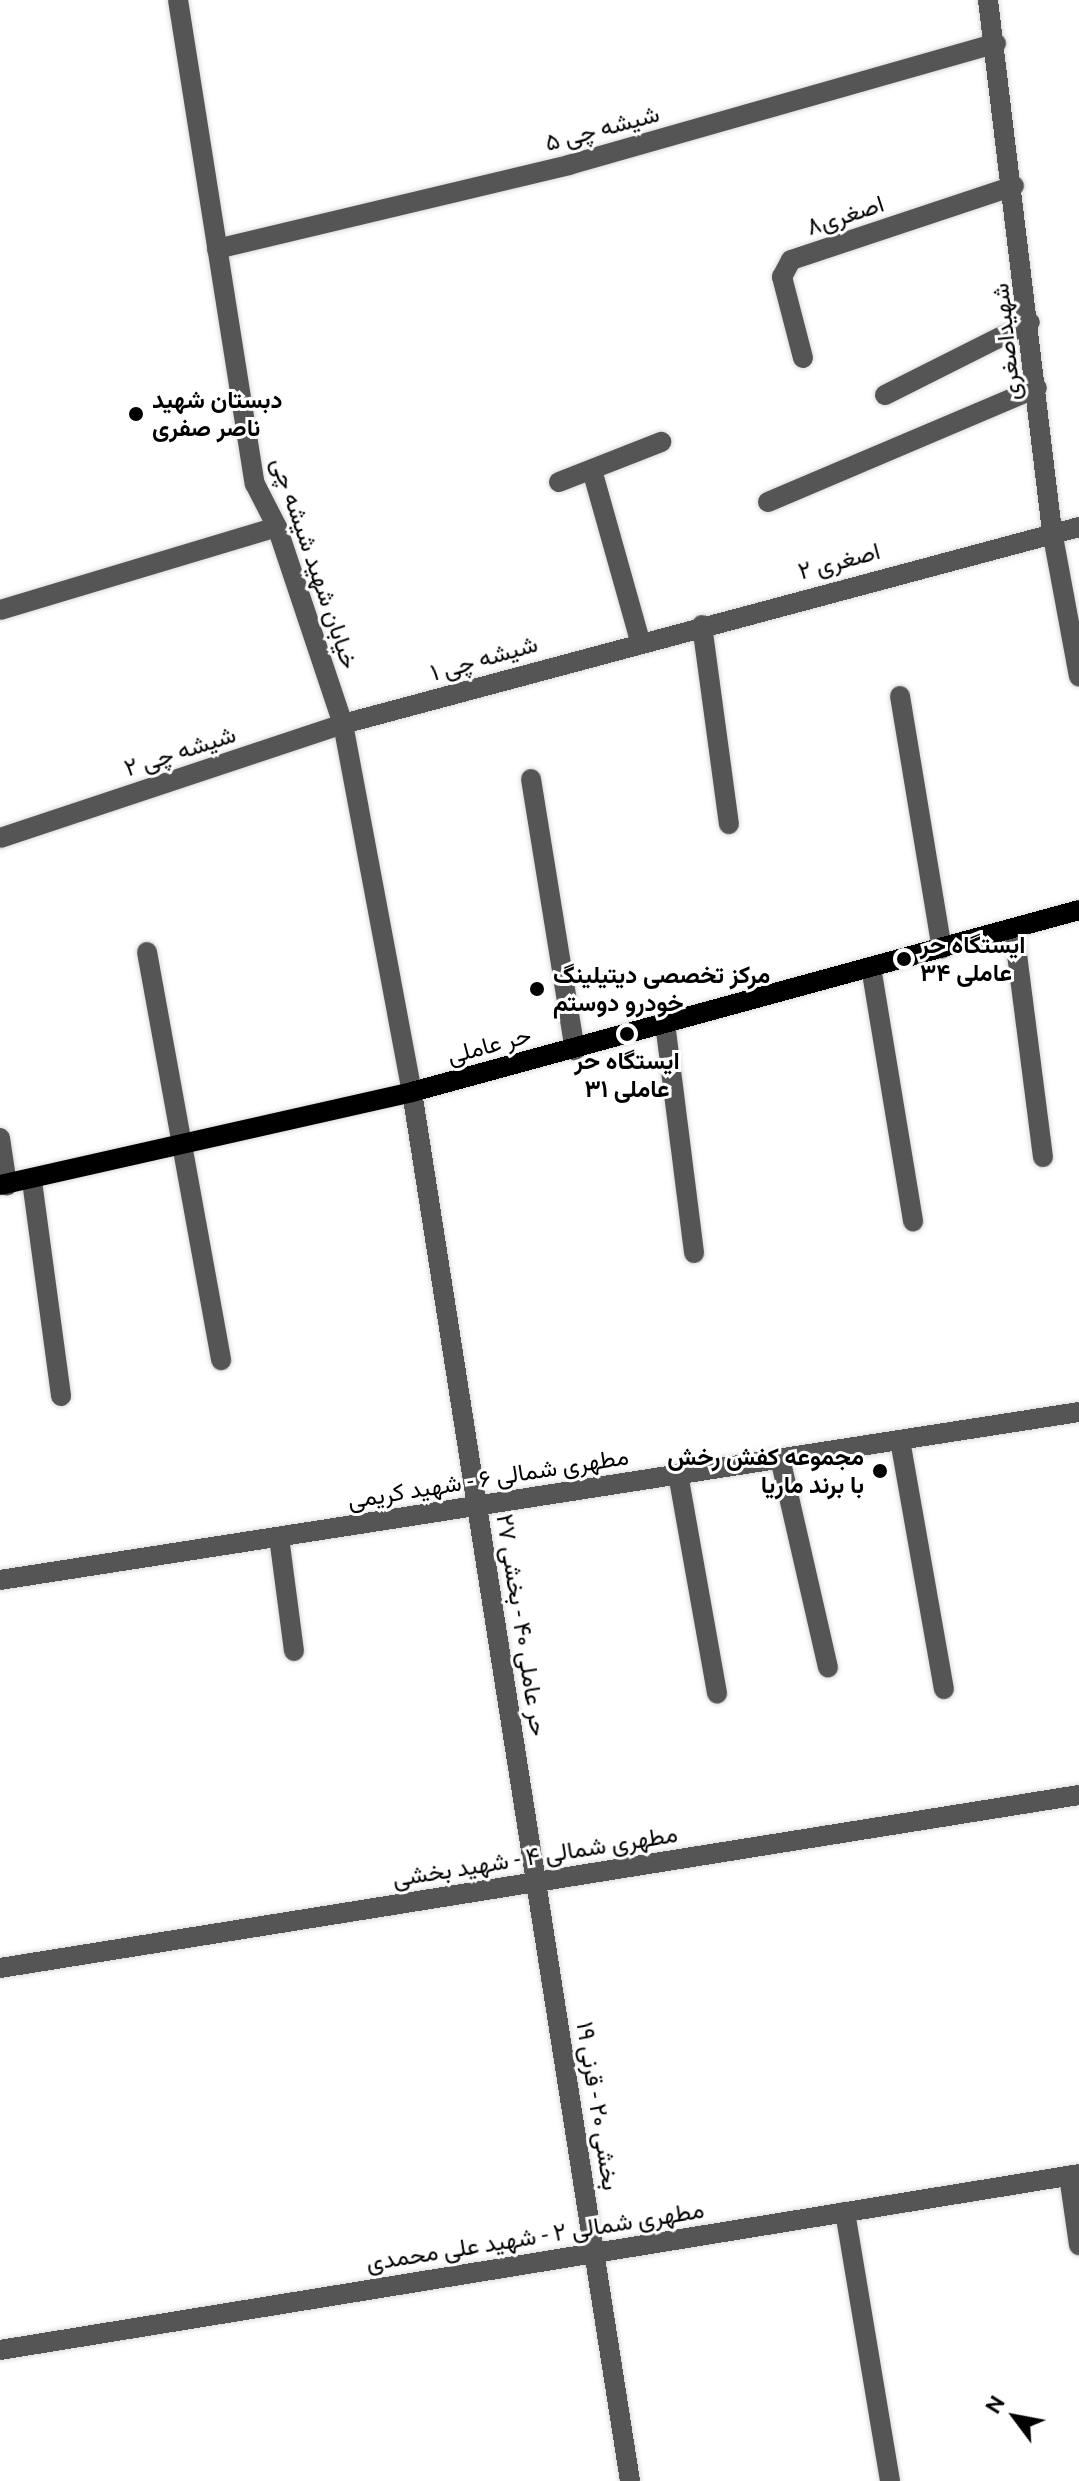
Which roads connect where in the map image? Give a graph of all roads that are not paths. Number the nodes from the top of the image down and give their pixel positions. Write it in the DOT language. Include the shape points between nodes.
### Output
graph roads {
  1 [pos="178,0"];
  2 [pos="988,0"];
  3 [pos="996,43"];
  4 [pos="1014,186"];
  5 [pos="217,249"];
  6 [pos="1030,322"];
  7 [pos="803,358"];
  8 [pos="1037,388"];
  9 [pos="885,395"];
  10 [pos="661,442"];
  11 [pos="592,470"];
  12 [pos="559,482"];
  13 [pos="768,502"];
  14 [pos="277,527"];
  15 [pos="1079,527"];
  16 [pos="1052,531"];
  17 [pos="0,610"];
  18 [pos="702,625"];
  19 [pos="640,641"];
  20 [pos="1079,677"];
  21 [pos="900,696"];
  22 [pos="343,724"];
  23 [pos="531,779"];
  24 [pos="729,824"];
  25 [pos="0,838"];
  26 [pos="1079,910"];
  27 [pos="1014,931"];
  28 [pos="942,949"];
  29 [pos="147,952"];
  30 [pos="871,967"];
  31 [pos="665,1023"];
  32 [pos="575,1050"];
  33 [pos="412,1092"];
  34 [pos="0,1138"];
  35 [pos="185,1148"];
  36 [pos="1043,1157"];
  37 [pos="32,1181"];
  38 [pos="4,1185"];
  39 [pos="913,1222"];
  40 [pos="694,1253"];
  41 [pos="221,1360"];
  42 [pos="61,1396"];
  43 [pos="1079,1412"];
  44 [pos="900,1440"];
  45 [pos="780,1458"];
  46 [pos="678,1474"];
  47 [pos="476,1506"];
  48 [pos="279,1537"];
  49 [pos="0,1580"];
  50 [pos="294,1651"];
  51 [pos="828,1668"];
  52 [pos="944,1689"];
  53 [pos="717,1694"];
  54 [pos="1079,1795"];
  55 [pos="536,1882"];
  56 [pos="0,1968"];
  57 [pos="1074,2175"];
  58 [pos="845,2212"];
  59 [pos="1079,2245"];
  60 [pos="594,2253"];
  61 [pos="0,2350"];
  62 [pos="630,2481"];
  63 [pos="890,2481"];
  1 -- 5 [label="street, خیابان شهید شیشه چی"];
  2 -- 3 [label="street, شهیداصغری"];
  3 -- 4 [label="street, شهیداصغری"];
  3 -- 5 [label="street, شیشه چی ۵" via="569,165"];
  4 -- 6 [label="street, شهیداصغری"];
  4 -- 7 [label="street, اصغری۸" via="791,260 782,277"];
  5 -- 14 [label="street, خیابان شهید شیشه چی" via="255,484"];
  6 -- 8 [label="street, شهیداصغری"];
  6 -- 9 [label="street"];
  8 -- 13 [label="street"];
  8 -- 16 [label="street, شهیداصغری"];
  10 -- 11 [label="street"];
  11 -- 12 [label="street"];
  11 -- 19 [label="street"];
  14 -- 17 [label="street"];
  14 -- 22 [label="street, خیابان شهید شیشه چی"];
  15 -- 16 [label="street, اصغری ۲"];
  16 -- 18 [label="street, اصغری ۲"];
  16 -- 20 [label="street, شهیداصغری"];
  18 -- 19 [label="street, اصغری ۲"];
  18 -- 24 [label="street"];
  19 -- 22 [label="street, شیشه چی ۱"];
  21 -- 28 [label="street"];
  22 -- 25 [label="street, شیشه چی ۲"];
  22 -- 33 [label="street, خیابان شهید شیشه چی"];
  23 -- 32 [label="street"];
  26 -- 27 [label="main road, حر عاملی"];
  27 -- 28 [label="main road, حر عاملی"];
  27 -- 36 [label="street"];
  28 -- 30 [label="main road, حر عاملی"];
  29 -- 35 [label="street"];
  30 -- 31 [label="main road, حر عاملی"];
  30 -- 39 [label="street"];
  31 -- 32 [label="main road, حر عاملی"];
  31 -- 40 [label="street"];
  32 -- 33 [label="main road, حر عاملی"];
  33 -- 35 [label="main road, حر عاملی"];
  33 -- 47 [label="street, حر عاملی ۴۰ - بخشی ۲۷"];
  34 -- 38 [label="street"];
  35 -- 37 [label="main road, حر عاملی"];
  35 -- 41 [label="street"];
  37 -- 38 [label="main road, حر عاملی"];
  37 -- 42 [label="street"];
  43 -- 44 [label="street, مطهری شمالی ۶ - شهید کریمی"];
  44 -- 45 [label="street, مطهری شمالی ۶ - شهید کریمی"];
  44 -- 52 [label="street"];
  45 -- 46 [label="street, مطهری شمالی ۶ - شهید کریمی"];
  45 -- 51 [label="street"];
  46 -- 47 [label="street, مطهری شمالی ۶ - شهید کریمی"];
  46 -- 53 [label="street"];
  47 -- 48 [label="street, مطهری شمالی ۶ - شهید کریمی"];
  47 -- 55 [label="street, حر عاملی ۴۰ - بخشی ۲۷"];
  48 -- 49 [label="street, مطهری شمالی ۶ - شهید کریمی"];
  48 -- 50 [label="street"];
  54 -- 55 [label="street, مطهری شمالی ۴ - شهید بخشی"];
  55 -- 56 [label="street, مطهری شمالی ۴ - شهید بخشی"];
  55 -- 60 [label="street, بخشی ۲۰ - قرنی ۱۹"];
  57 -- 58 [label="street, مطهری شمالی ۲ - شهید علی محمدی"];
  57 -- 59 [label="street"];
  58 -- 60 [label="street, مطهری شمالی ۲ - شهید علی محمدی"];
  58 -- 63 [label="street"];
  60 -- 61 [label="street, مطهری شمالی ۲ - شهید علی محمدی"];
  60 -- 62 [label="street, بخشی ۲۰ - قرنی ۱۹"];
}
